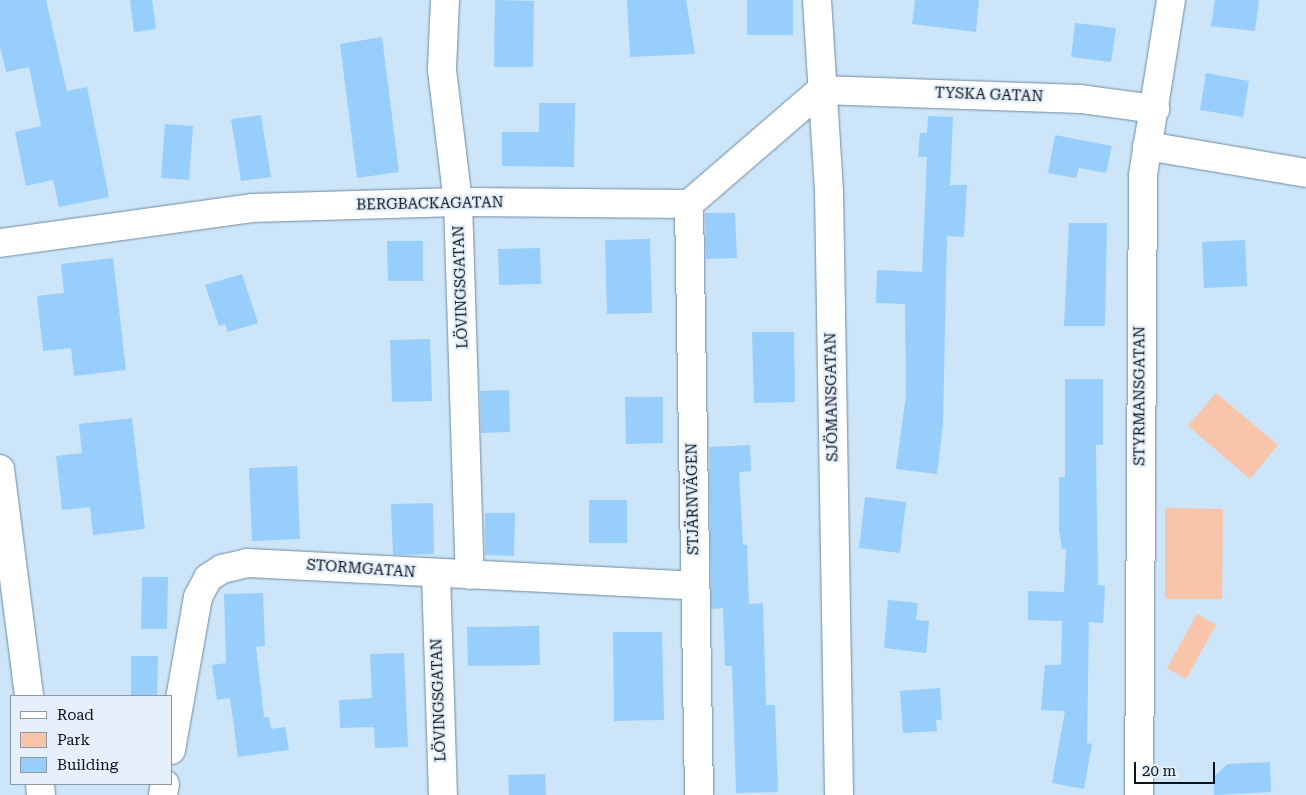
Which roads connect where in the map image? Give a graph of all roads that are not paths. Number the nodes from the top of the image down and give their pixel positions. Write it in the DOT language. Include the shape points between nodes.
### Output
graph roads {
  1 [pos="445,0"];
  2 [pos="818,0"];
  3 [pos="1171,0"];
  4 [pos="821,90"];
  5 [pos="1155,109"];
  6 [pos="1147,146"];
  7 [pos="1306,173"];
  8 [pos="458,202"];
  9 [pos="689,204"];
  10 [pos="0,243"];
  11 [pos="0,469"];
  12 [pos="436,574"];
  13 [pos="470,575"];
  14 [pos="694,586"];
  15 [pos="29,695"];
  16 [pos="172,744"];
  17 [pos="443,795"];
  18 [pos="698,795"];
  19 [pos="839,795"];
  20 [pos="1139,795"];
  1 -- 8 [label="street, LÖVINGSGATAN" via="442,70"];
  2 -- 4 [label="street, SJÖMANSGATAN"];
  3 -- 5 [label="street, STYRMANSGATAN"];
  4 -- 5 [label="street, TYSKA GATAN" via="1081,99"];
  4 -- 9 [label="street"];
  4 -- 19 [label="street, SJÖMANSGATAN" via="829,192"];
  5 -- 6 [label="street, STYRMANSGATAN"];
  6 -- 7 [label="street"];
  6 -- 20 [label="street, STYRMANSGATAN" via="1139,352"];
  8 -- 9 [label="street, BERGBACKAGATAN"];
  8 -- 10 [label="street, BERGBACKAGATAN" via="252,208"];
  8 -- 13 [label="street, LÖVINGSGATAN"];
  9 -- 14 [label="street, STJÄRNVÄGEN"];
  11 -- 15 [label="street"];
  12 -- 13 [label="street, STORMGATAN"];
  12 -- 16 [label="street, STORMGATAN" via="247,563 222,569 208,578 198,596"];
  12 -- 17 [label="street, LÖVINGSGATAN"];
  13 -- 14 [label="street, STORMGATAN"];
  14 -- 18 [label="street, STJÄRNVÄGEN"];
}
